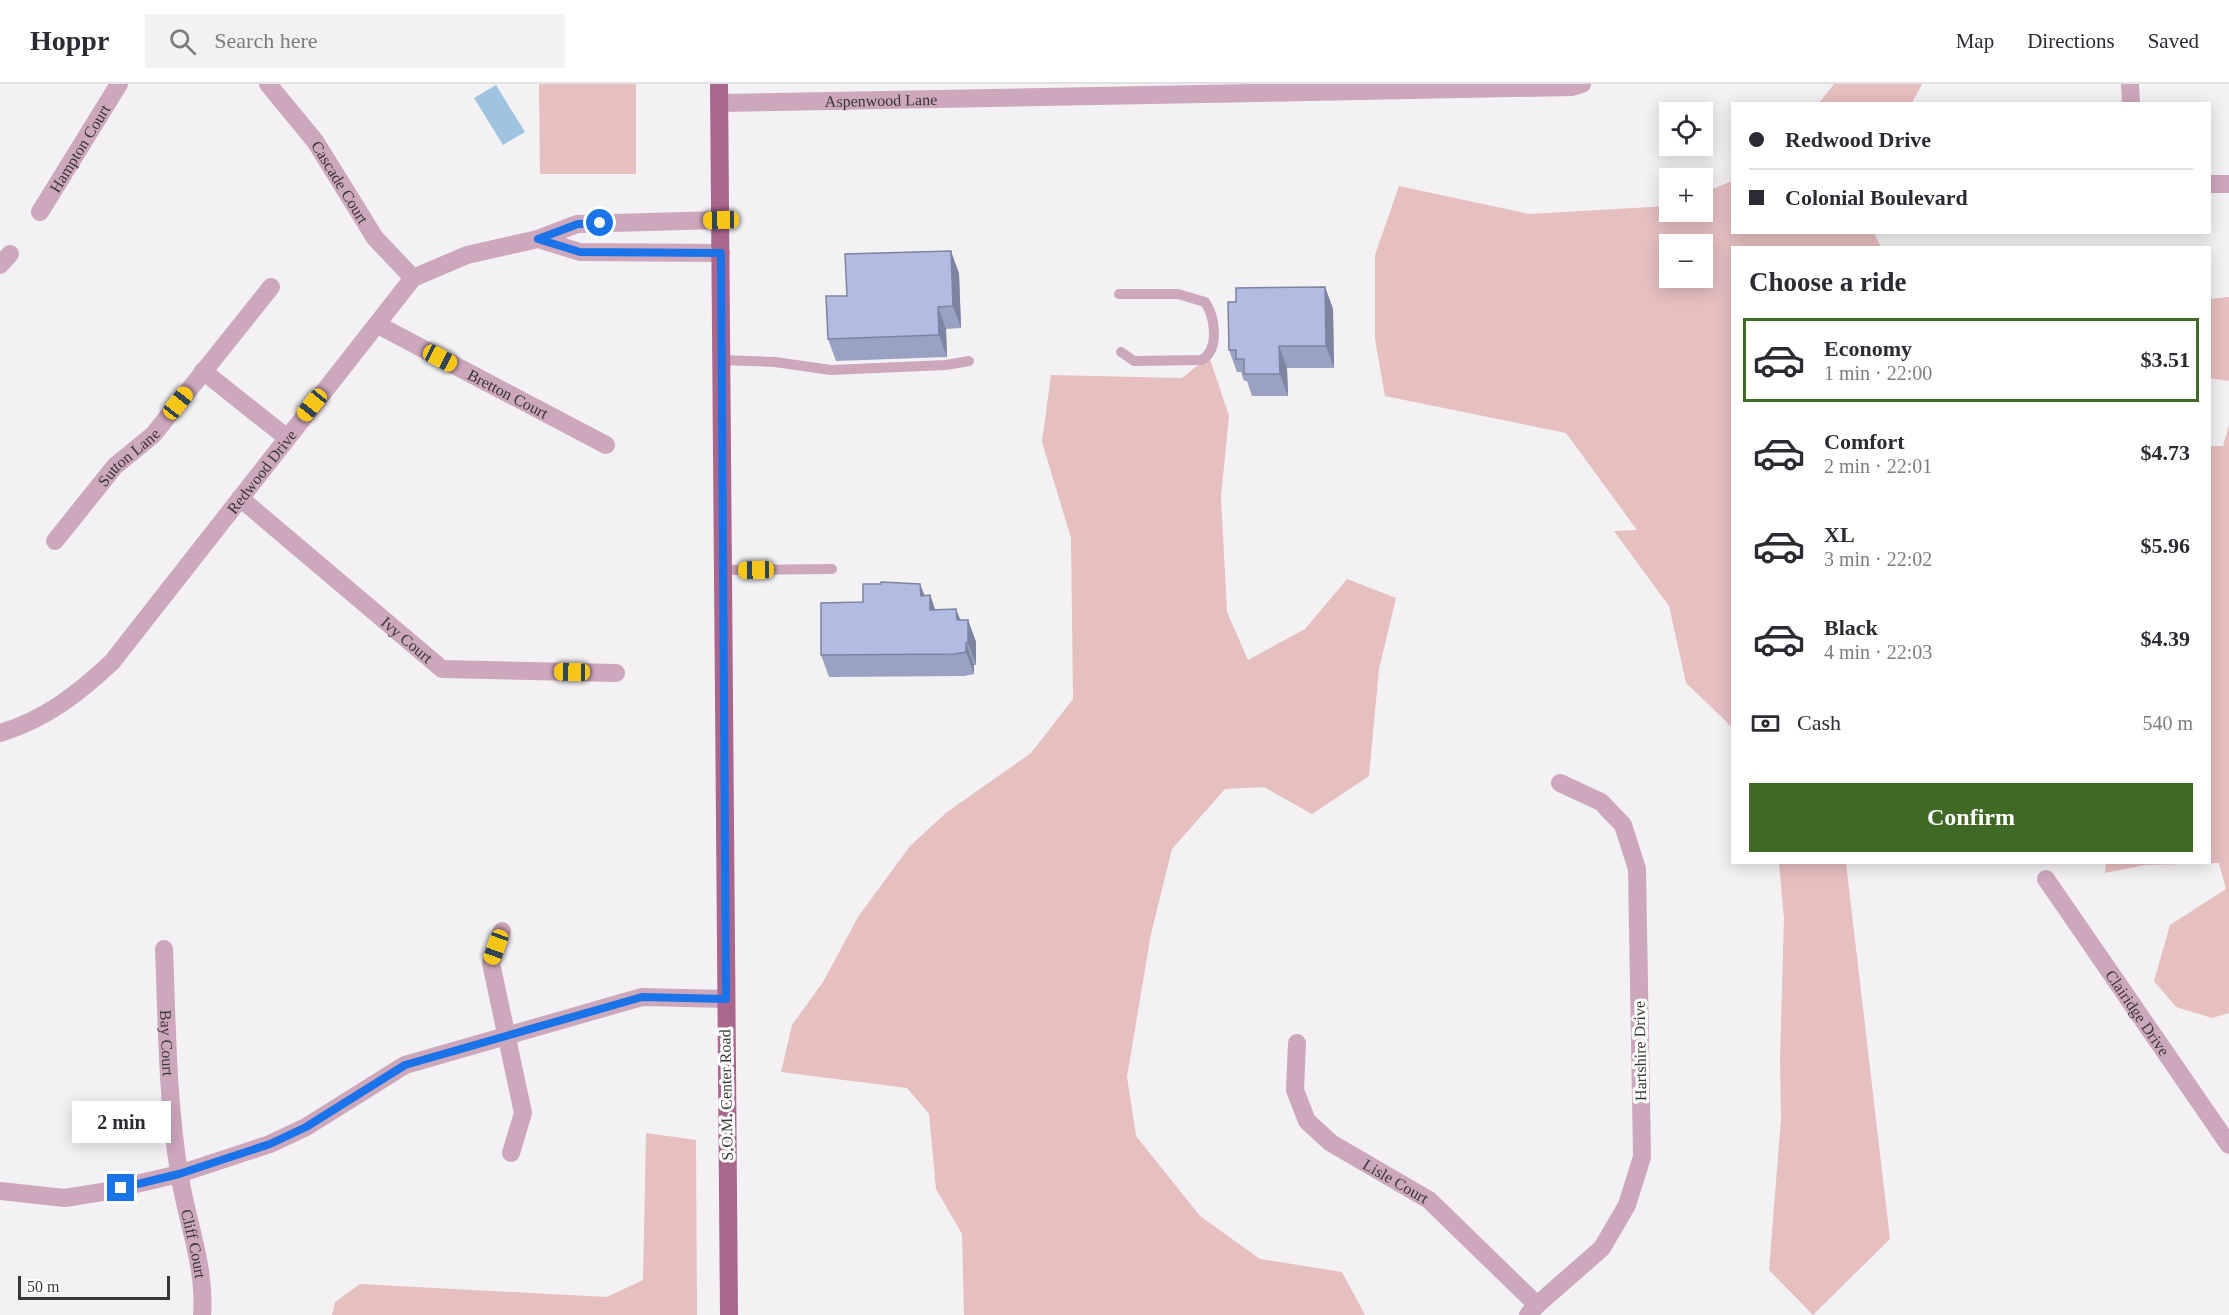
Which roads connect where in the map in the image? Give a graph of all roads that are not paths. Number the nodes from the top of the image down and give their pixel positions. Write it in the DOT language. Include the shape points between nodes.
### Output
graph roads {
  1 [pos="118,84"];
  2 [pos="268,84"];
  3 [pos="719,84"];
  4 [pos="1582,84"];
  5 [pos="2130,84"];
  6 [pos="2131,102"];
  7 [pos="719,103"];
  8 [pos="2211,184"];
  9 [pos="2229,184"];
  10 [pos="40,212"];
  11 [pos="721,220"];
  12 [pos="538,239"];
  13 [pos="721,253"];
  14 [pos="413,278"];
  15 [pos="271,287"];
  16 [pos="1119,294"];
  17 [pos="378,325"];
  18 [pos="1121,352"];
  19 [pos="722,360"];
  20 [pos="969,361"];
  21 [pos="203,371"];
  22 [pos="286,437"];
  23 [pos="606,445"];
  24 [pos="240,498"];
  25 [pos="55,541"];
  26 [pos="832,569"];
  27 [pos="724,570"];
  28 [pos="616,673"];
  29 [pos="0,733"];
  30 [pos="1560,783"];
  31 [pos="2046,879"];
  32 [pos="502,932"];
  33 [pos="164,949"];
  34 [pos="726,999"];
  35 [pos="504,1036"];
  36 [pos="1297,1042"];
  37 [pos="2229,1145"];
  38 [pos="510,1153"];
  39 [pos="179,1174"];
  40 [pos="0,1191"];
  41 [pos="1532,1310"];
  42 [pos="202,1315"];
  43 [pos="729,1315"];
  1 -- 10 [label="street, Hampton Court"];
  2 -- 14 [label="street, Cascade Court" via="315,141 375,238"];
  3 -- 7 [label="main road, S.O.M. Center Road"];
  4 -- 7 [label="street, Aspenwood Lane"];
  5 -- 6 [label="street"];
  7 -- 11 [label="main road, S.O.M. Center Road"];
  8 -- 9 [label="street"];
  11 -- 12 [label="street" via="578,224"];
  11 -- 13 [label="main road, S.O.M. Center Road"];
  12 -- 13 [label="street" via="580,252"];
  12 -- 14 [label="street" via="467,255"];
  13 -- 19 [label="main road, S.O.M. Center Road"];
  14 -- 17 [label="street, Redwood Drive"];
  15 -- 21 [label="street, Sutton Lane"];
  16 -- 18 [label="lane" via="1190,296 1205,302 1214,318 1212,349 1202,360 1134,361"];
  17 -- 22 [label="street, Redwood Drive"];
  17 -- 23 [label="street, Bretton Court"];
  19 -- 20 [label="lane" via="831,369"];
  19 -- 27 [label="main road, S.O.M. Center Road"];
  21 -- 22 [label="street"];
  21 -- 25 [label="street, Sutton Lane" via="153,435 115,466"];
  22 -- 24 [label="street, Redwood Drive"];
  24 -- 28 [label="street, Ivy Court" via="442,669"];
  24 -- 29 [label="street, Redwood Drive" via="112,662 80,692 29,724"];
  26 -- 27 [label="lane"];
  27 -- 34 [label="main road, S.O.M. Center Road"];
  30 -- 41 [label="street, Hartshire Drive" via="1600,802 1623,825 1637,869 1642,1157 1627,1205 1602,1248"];
  31 -- 37 [label="street, Clairidge Drive"];
  32 -- 35 [label="street" via="490,963"];
  33 -- 39 [label="street, Bay Court" via="170,1106"];
  34 -- 35 [label="street" via="642,997"];
  34 -- 43 [label="main road, S.O.M. Center Road"];
  35 -- 38 [label="street" via="523,1113"];
  35 -- 39 [label="street" via="405,1065 306,1127 270,1144"];
  36 -- 41 [label="street, Lisle Court" via="1294,1090 1307,1121 1331,1143 1429,1200"];
  39 -- 40 [label="street" via="65,1198"];
  39 -- 42 [label="street, Cliff Court" via="204,1289"];
}
